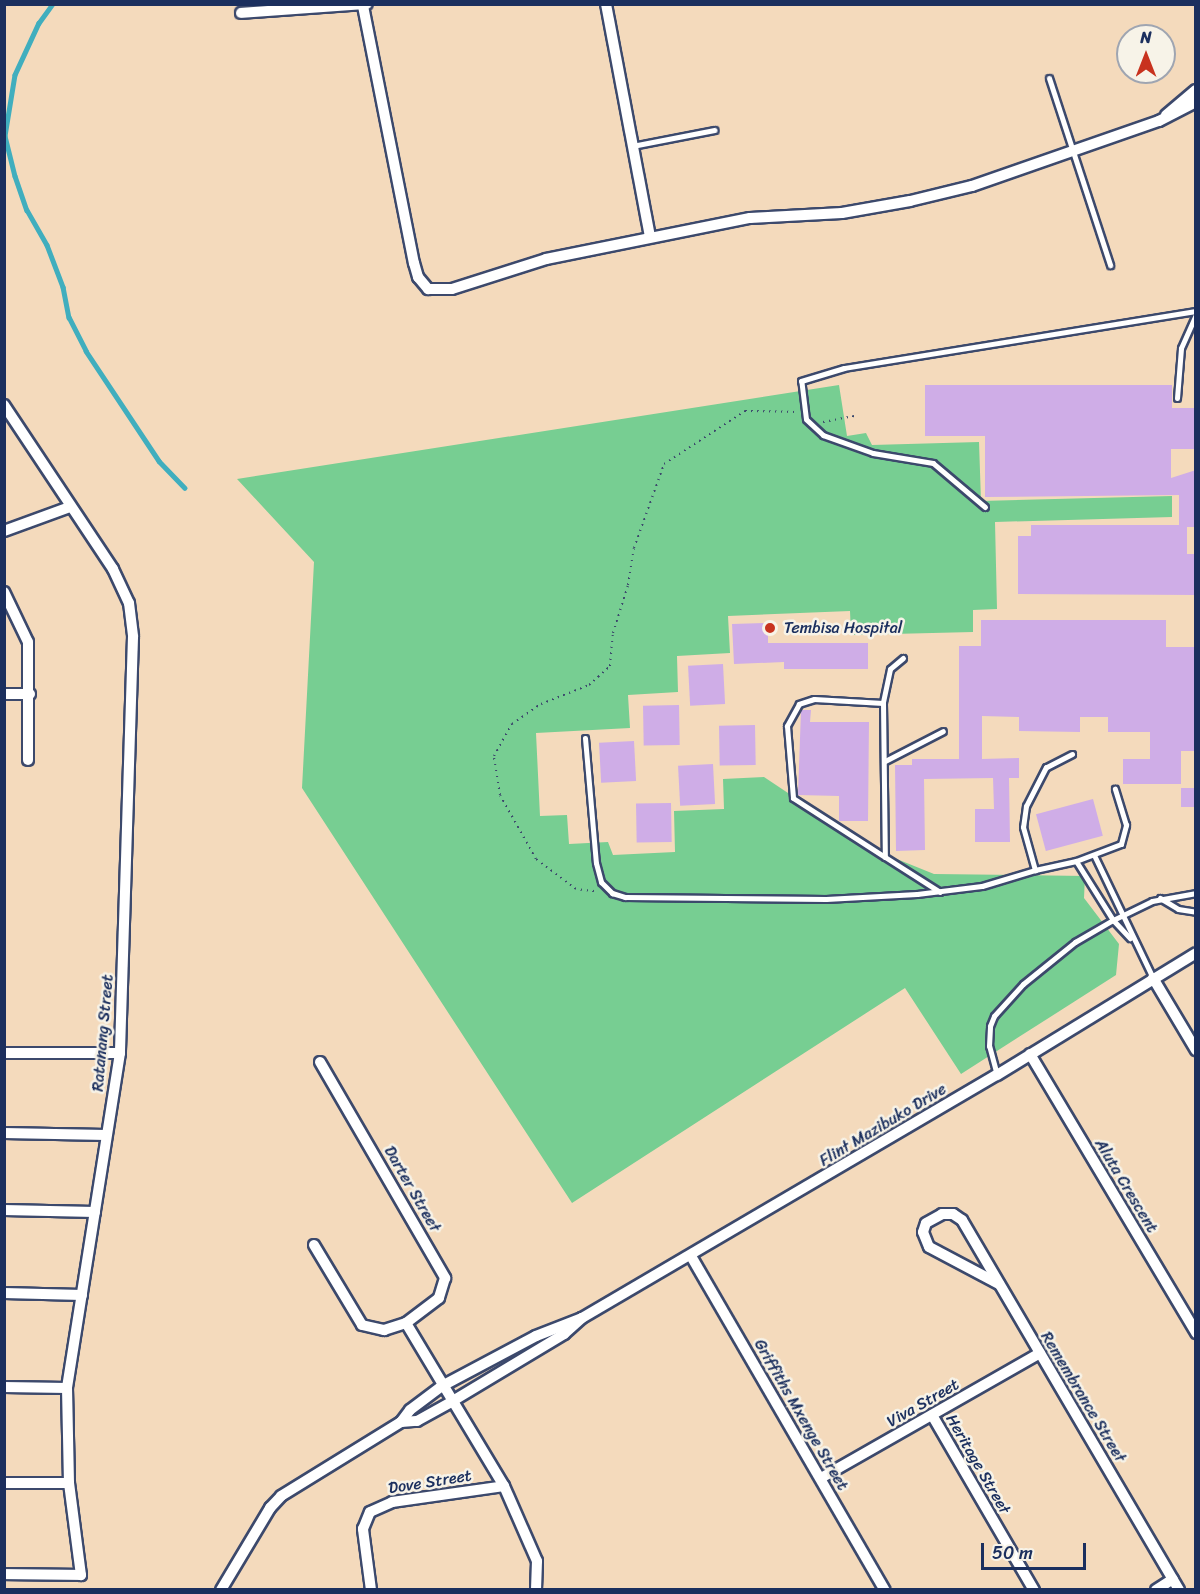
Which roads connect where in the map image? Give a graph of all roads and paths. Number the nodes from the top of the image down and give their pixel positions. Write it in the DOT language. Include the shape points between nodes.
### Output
graph roads {
  1 [pos="606,4"];
  2 [pos="365,5"];
  3 [pos="241,13"];
  4 [pos="1049,78"];
  5 [pos="1196,90"];
  6 [pos="1196,102"];
  7 [pos="1159,121"];
  8 [pos="714,130"];
  9 [pos="632,146"];
  10 [pos="1073,150"];
  11 [pos="650,237"];
  12 [pos="1110,265"];
  13 [pos="1196,313"];
  14 [pos="1177,398"];
  15 [pos="4,405"];
  16 [pos="805,413"];
  17 [pos="854,416"];
  18 [pos="70,507"];
  19 [pos="985,507"];
  20 [pos="4,531"];
  21 [pos="4,592"];
  22 [pos="903,658"];
  23 [pos="4,693"];
  24 [pos="30,694"];
  25 [pos="883,703"];
  26 [pos="943,730"];
  27 [pos="585,738"];
  28 [pos="1072,754"];
  29 [pos="28,760"];
  30 [pos="885,761"];
  31 [pos="1115,789"];
  32 [pos="1094,855"];
  33 [pos="885,857"];
  34 [pos="1076,861"];
  35 [pos="1035,870"];
  36 [pos="612,892"];
  37 [pos="940,892"];
  38 [pos="1196,893"];
  39 [pos="1160,898"];
  40 [pos="1196,912"];
  41 [pos="1123,916"];
  42 [pos="1113,920"];
  43 [pos="1132,940"];
  44 [pos="1196,953"];
  45 [pos="1153,978"];
  46 [pos="1196,1050"];
  47 [pos="4,1053"];
  48 [pos="120,1053"];
  49 [pos="1030,1054"];
  50 [pos="320,1062"];
  51 [pos="997,1075"];
  52 [pos="4,1133"];
  53 [pos="106,1135"];
  54 [pos="4,1210"];
  55 [pos="95,1212"];
  56 [pos="314,1245"];
  57 [pos="691,1256"];
  58 [pos="999,1284"];
  59 [pos="4,1293"];
  60 [pos="82,1295"];
  61 [pos="582,1318"];
  62 [pos="406,1323"];
  63 [pos="1196,1334"];
  64 [pos="1040,1353"];
  65 [pos="442,1386"];
  66 [pos="4,1387"];
  67 [pos="67,1388"];
  68 [pos="451,1402"];
  69 [pos="932,1415"];
  70 [pos="401,1422"];
  71 [pos="821,1478"];
  72 [pos="4,1482"];
  73 [pos="69,1483"];
  74 [pos="504,1486"];
  75 [pos="4,1574"];
  76 [pos="1173,1579"];
  77 [pos="221,1589"];
  78 [pos="371,1590"];
  79 [pos="536,1590"];
  80 [pos="885,1590"];
  81 [pos="1034,1590"];
  82 [pos="1156,1590"];
  83 [pos="1179,1590"];
  1 -- 9 [label="street"];
  2 -- 3 [label="street"];
  2 -- 11 [label="street" via="414,263 428,289 452,289 546,259"];
  4 -- 10 [label="lane"];
  5 -- 7 [label="street"];
  6 -- 7 [label="street"];
  7 -- 10 [label="street"];
  8 -- 9 [label="lane"];
  9 -- 11 [label="street"];
  10 -- 11 [label="street" via="972,186 910,201 842,213 750,218"];
  10 -- 12 [label="lane"];
  13 -- 14 [label="lane" via="1180,348"];
  13 -- 16 [label="lane" via="818,373 800,384"];
  15 -- 18 [label="street, Ratanang Street" via="26,433"];
  16 -- 17 [label="path" via="817,422 832,423"];
  16 -- 19 [label="lane" via="814,429 840,442 873,453 933,463"];
  16 -- 36 [label="path" via="745,411 664,464 634,548 628,585 613,633 610,666 589,685 542,704 512,724 494,756 500,795 536,859 576,889"];
  18 -- 20 [label="street"];
  18 -- 48 [label="street, Ratanang Street" via="113,569 132,620"];
  21 -- 24 [label="street" via="28,642"];
  22 -- 25 [label="lane" via="890,669"];
  23 -- 24 [label="street"];
  24 -- 29 [label="street"];
  25 -- 30 [label="lane"];
  25 -- 33 [label="lane" via="814,699 799,704 787,726 793,798"];
  26 -- 30 [label="lane"];
  27 -- 36 [label="lane" via="596,863 601,882"];
  28 -- 35 [label="lane" via="1046,767 1026,806 1023,827"];
  30 -- 33 [label="lane"];
  31 -- 32 [label="lane" via="1126,825 1125,838 1113,849"];
  32 -- 34 [label="lane"];
  32 -- 41 [label="lane"];
  33 -- 37 [label="lane"];
  34 -- 35 [label="lane"];
  34 -- 42 [label="lane"];
  35 -- 37 [label="lane" via="982,886"];
  36 -- 37 [label="lane" via="634,898 689,899"];
  38 -- 39 [label="lane"];
  39 -- 40 [label="lane" via="1178,909"];
  39 -- 41 [label="lane"];
  41 -- 42 [label="lane"];
  41 -- 43 [label="lane"];
  42 -- 43 [label="lane"];
  42 -- 51 [label="lane" via="1065,950 1023,984 994,1016 989,1036"];
  43 -- 45 [label="lane"];
  44 -- 45 [label="street, Flint Mazibuko Drive"];
  45 -- 46 [label="street"];
  45 -- 49 [label="street, Flint Mazibuko Drive"];
  47 -- 48 [label="street"];
  48 -- 53 [label="street, Ratanang Street"];
  49 -- 51 [label="street, Flint Mazibuko Drive"];
  49 -- 63 [label="street, Aluta Crescent"];
  50 -- 62 [label="street, Darter Street" via="445,1278 439,1298"];
  51 -- 57 [label="street, Flint Mazibuko Drive"];
  52 -- 53 [label="street"];
  53 -- 55 [label="street, Ratanang Street"];
  54 -- 55 [label="street"];
  55 -- 60 [label="street, Ratanang Street"];
  56 -- 62 [label="street, Darter Street" via="362,1325 384,1330"];
  57 -- 61 [label="street, Flint Mazibuko Drive"];
  57 -- 71 [label="street, Griffiths Mxenge Street"];
  58 -- 58 [label="street, Remembrance Street" via="929,1247 923,1232 933,1217 953,1214 962,1220"];
  58 -- 64 [label="street, Remembrance Street"];
  59 -- 60 [label="street"];
  60 -- 67 [label="street, Ratanang Street"];
  61 -- 65 [label="street, Flint Mazibuko Drive" via="536,1336"];
  61 -- 68 [label="street, Flint Mazibuko Drive" via="555,1340"];
  62 -- 65 [label="street"];
  64 -- 69 [label="street, Viva Street"];
  64 -- 76 [label="street, Remembrance Street"];
  65 -- 68 [label="street"];
  65 -- 70 [label="street, Flint Mazibuko Drive" via="410,1410"];
  66 -- 67 [label="street"];
  67 -- 73 [label="street, Ratanang Street"];
  68 -- 70 [label="street, Flint Mazibuko Drive" via="417,1421"];
  68 -- 74 [label="street"];
  69 -- 71 [label="street, Viva Street"];
  69 -- 81 [label="street, Heritage Street"];
  70 -- 77 [label="street, Flint Mazibuko Drive" via="281,1496"];
  71 -- 80 [label="street, Griffiths Mxenge Street"];
  72 -- 73 [label="street"];
  73 -- 75 [label="street, Ratanang Street" via="81,1575"];
  74 -- 78 [label="street, Dove Street" via="392,1502 370,1512 363,1529"];
  74 -- 79 [label="street" via="537,1561"];
  76 -- 82 [label="street"];
  76 -- 83 [label="street, Remembrance Street"];
}
